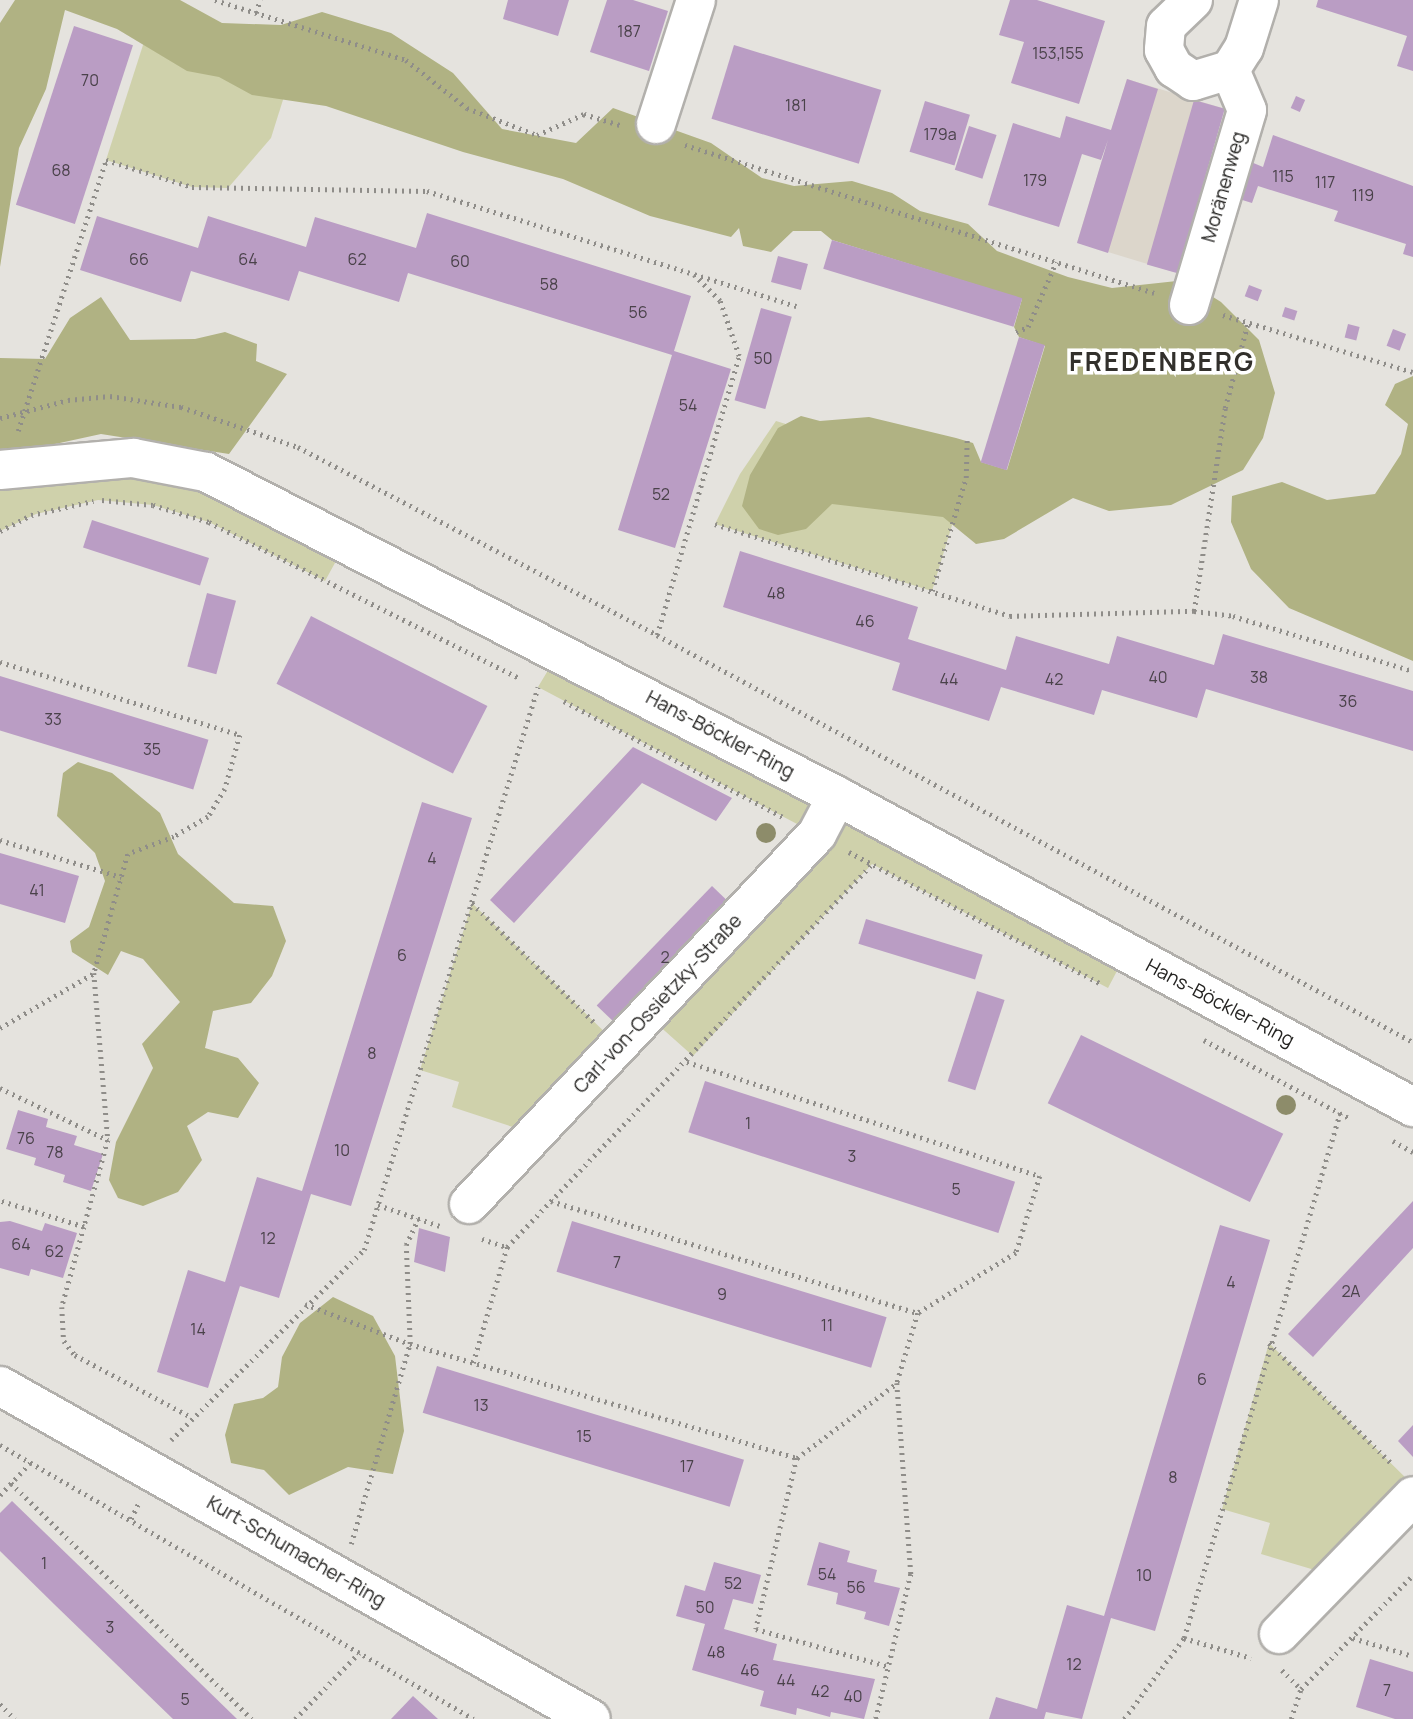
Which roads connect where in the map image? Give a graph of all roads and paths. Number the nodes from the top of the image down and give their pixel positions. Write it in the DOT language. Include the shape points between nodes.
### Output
graph roads {
  1 [pos="215,0"];
  2 [pos="260,0"];
  3 [pos="1193,0"];
  4 [pos="1259,0"];
  5 [pos="695,6"];
  6 [pos="256,13"];
  7 [pos="1230,70"];
  8 [pos="655,132"];
  9 [pos="1056,262"];
  10 [pos="694,274"];
  11 [pos="1189,304"];
  12 [pos="796,306"];
  13 [pos="1248,323"];
  14 [pos="1016,332"];
  15 [pos="1413,372"];
  16 [pos="25,411"];
  17 [pos="0,418"];
  18 [pos="967,438"];
  19 [pos="3,469"];
  20 [pos="715,524"];
  21 [pos="0,531"];
  22 [pos="932,591"];
  23 [pos="1194,611"];
  24 [pos="657,635"];
  25 [pos="0,662"];
  26 [pos="1413,671"];
  27 [pos="538,687"];
  28 [pos="550,693"];
  29 [pos="562,700"];
  30 [pos="837,796"];
  31 [pos="817,834"];
  32 [pos="0,840"];
  33 [pos="872,864"];
  34 [pos="121,877"];
  35 [pos="472,902"];
  36 [pos="94,972"];
  37 [pos="1108,988"];
  38 [pos="0,1028"];
  39 [pos="1194,1034"];
  40 [pos="1413,1042"];
  41 [pos="618,1045"];
  42 [pos="687,1062"];
  43 [pos="0,1088"];
  44 [pos="1413,1107"];
  45 [pos="1340,1113"];
  46 [pos="1361,1124"];
  47 [pos="1382,1135"];
  48 [pos="108,1140"];
  49 [pos="1413,1152"];
  50 [pos="0,1201"];
  51 [pos="551,1201"];
  52 [pos="469,1204"];
  53 [pos="418,1219"];
  54 [pos="84,1227"];
  55 [pos="305,1304"];
  56 [pos="918,1313"];
  57 [pos="1269,1343"];
  58 [pos="410,1344"];
  59 [pos="473,1363"];
  60 [pos="897,1383"];
  61 [pos="0,1386"];
  62 [pos="191,1417"];
  63 [pos="0,1445"];
  64 [pos="797,1458"];
  65 [pos="31,1462"];
  66 [pos="153,1470"];
  67 [pos="11,1483"];
  68 [pos="1408,1486"];
  69 [pos="0,1495"];
  70 [pos="131,1519"];
  71 [pos="1413,1575"];
  72 [pos="341,1578"];
  73 [pos="1184,1638"];
  74 [pos="1353,1638"];
  75 [pos="1270,1653"];
  76 [pos="359,1654"];
  77 [pos="1413,1656"];
  78 [pos="887,1666"];
  79 [pos="1301,1689"];
  80 [pos="0,1704"];
  81 [pos="15,1719"];
  82 [pos="252,1719"];
  83 [pos="295,1719"];
  84 [pos="474,1719"];
  85 [pos="591,1719"];
  86 [pos="876,1719"];
  87 [pos="1124,1719"];
  88 [pos="1291,1719"];
  1 -- 6 [label="path"];
  2 -- 6 [label="path"];
  3 -- 7 [label="street" via="1166,26 1164,50 1174,68 1193,81"];
  4 -- 7 [label="street" via="1244,48"];
  5 -- 8 [label="street"];
  6 -- 8 [label="path" via="406,60 467,108 537,135 584,114"];
  7 -- 11 [label="street, Moränenweg" via="1247,110"];
  8 -- 9 [label="path"];
  9 -- 11 [label="path"];
  9 -- 14 [label="path" via="1028,327"];
  10 -- 12 [label="path"];
  10 -- 16 [label="path" via="427,191 192,187 106,160"];
  10 -- 24 [label="path" via="720,301 739,356"];
  11 -- 13 [label="path"];
  13 -- 15 [label="path"];
  13 -- 23 [label="path" via="1225,408"];
  16 -- 17 [label="path"];
  16 -- 19 [label="path"];
  16 -- 24 [label="path" via="110,396 181,407 298,447"];
  18 -- 22 [label="path" via="966,478"];
  19 -- 30 [label="street, Hans-Böckler-Ring" via="133,458 206,472"];
  20 -- 22 [label="path"];
  21 -- 27 [label="path" via="31,515 99,500 153,505 209,522"];
  22 -- 23 [label="path" via="1010,616"];
  23 -- 26 [label="path" via="1233,617"];
  24 -- 40 [label="path"];
  25 -- 34 [label="path" via="240,736 225,789 208,817 174,838 128,854"];
  27 -- 28 [label="path"];
  27 -- 35 [label="path"];
  29 -- 31 [label="path"];
  30 -- 31 [label="street, Carl-von-Ossietzky-Straße"];
  30 -- 44 [label="street, Hans-Böckler-Ring"];
  31 -- 33 [label="path"];
  31 -- 41 [label="street, Carl-von-Ossietzky-Straße"];
  32 -- 34 [label="path"];
  33 -- 37 [label="path"];
  33 -- 42 [label="path"];
  34 -- 36 [label="path"];
  35 -- 41 [label="path"];
  35 -- 55 [label="path" via="364,1250"];
  36 -- 38 [label="path"];
  36 -- 48 [label="path"];
  39 -- 45 [label="path"];
  41 -- 52 [label="street, Carl-von-Ossietzky-Straße"];
  42 -- 51 [label="path"];
  42 -- 56 [label="path" via="1040,1176 1016,1253"];
  43 -- 48 [label="path"];
  45 -- 46 [label="path"];
  45 -- 57 [label="path"];
  47 -- 49 [label="path"];
  48 -- 54 [label="path"];
  50 -- 54 [label="path"];
  51 -- 56 [label="path"];
  51 -- 59 [label="path" via="507,1247"];
  53 -- 58 [label="path" via="405,1245"];
  54 -- 62 [label="path" via="62,1307 64,1341 75,1355"];
  55 -- 58 [label="path"];
  55 -- 62 [label="path"];
  56 -- 60 [label="path"];
  57 -- 68 [label="path"];
  57 -- 73 [label="path"];
  58 -- 59 [label="path"];
  58 -- 72 [label="path"];
  59 -- 64 [label="path"];
  60 -- 64 [label="path"];
  60 -- 78 [label="path" via="911,1574"];
  61 -- 66 [label="street, Kurt-Schumacher-Ring"];
  62 -- 66 [label="path"];
  63 -- 65 [label="path"];
  64 -- 78 [label="path" via="756,1629"];
  65 -- 67 [label="path"];
  65 -- 70 [label="path"];
  66 -- 70 [label="path"];
  66 -- 72 [label="street, Kurt-Schumacher-Ring"];
  67 -- 69 [label="path"];
  67 -- 82 [label="path"];
  68 -- 75 [label="street"];
  70 -- 76 [label="path"];
  71 -- 74 [label="path"];
  72 -- 85 [label="street, Kurt-Schumacher-Ring"];
  73 -- 75 [label="path"];
  73 -- 87 [label="path"];
  74 -- 77 [label="path"];
  74 -- 79 [label="path"];
  75 -- 79 [label="path"];
  76 -- 83 [label="path"];
  76 -- 84 [label="path"];
  78 -- 86 [label="path"];
  79 -- 88 [label="path"];
  80 -- 81 [label="path"];
}
